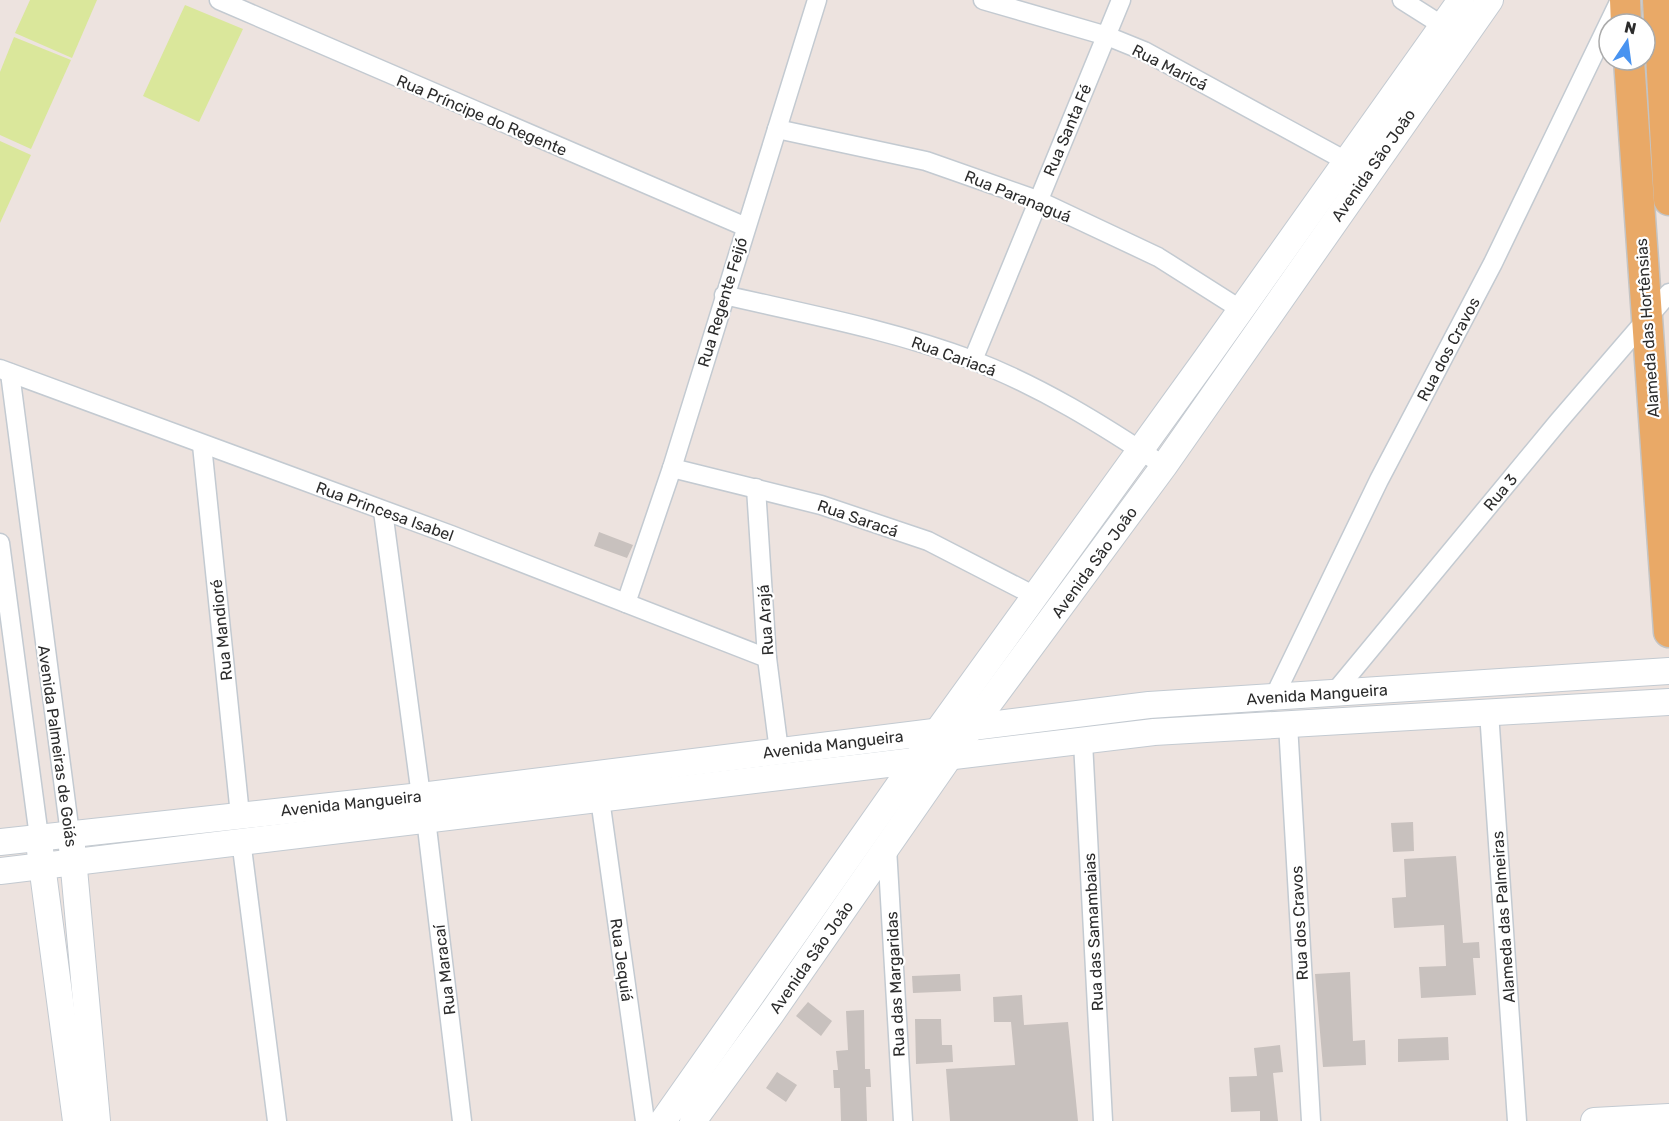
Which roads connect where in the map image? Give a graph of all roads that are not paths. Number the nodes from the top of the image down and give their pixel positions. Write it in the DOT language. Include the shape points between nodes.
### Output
graph roads {
  1 [pos="219,0"];
  2 [pos="817,0"];
  3 [pos="983,0"];
  4 [pos="1121,0"];
  5 [pos="1402,0"];
  6 [pos="1461,0"];
  7 [pos="1490,0"];
  8 [pos="1622,0"];
  9 [pos="1658,0"];
  10 [pos="1452,31"];
  11 [pos="1107,36"];
  12 [pos="1630,72"];
  13 [pos="777,129"];
  14 [pos="1346,160"];
  15 [pos="1037,200"];
  16 [pos="1669,200"];
  17 [pos="746,227"];
  18 [pos="1669,293"];
  19 [pos="724,295"];
  20 [pos="1240,309"];
  21 [pos="1647,320"];
  22 [pos="973,360"];
  23 [pos="5,371"];
  24 [pos="202,445"];
  25 [pos="1140,450"];
  26 [pos="1164,466"];
  27 [pos="672,468"];
  28 [pos="756,488"];
  29 [pos="383,511"];
  30 [pos="1,554"];
  31 [pos="33,556"];
  32 [pos="1035,596"];
  33 [pos="626,603"];
  34 [pos="1669,633"];
  35 [pos="767,658"];
  36 [pos="1669,670"];
  37 [pos="1334,693"];
  38 [pos="1274,697"];
  39 [pos="1669,702"];
  40 [pos="1489,712"];
  41 [pos="1287,724"];
  42 [pos="975,725"];
  43 [pos="938,730"];
  44 [pos="1083,742"];
  45 [pos="779,751"];
  46 [pos="950,756"];
  47 [pos="916,761"];
  48 [pos="600,799"];
  49 [pos="424,808"];
  50 [pos="240,814"];
  51 [pos="70,834"];
  52 [pos="39,837"];
  53 [pos="241,840"];
  54 [pos="0,842"];
  55 [pos="887,848"];
  56 [pos="74,862"];
  57 [pos="43,865"];
  58 [pos="0,871"];
  59 [pos="1669,1117"];
  60 [pos="76,1121"];
  61 [pos="97,1121"];
  62 [pos="277,1121"];
  63 [pos="462,1121"];
  64 [pos="645,1121"];
  65 [pos="663,1121"];
  66 [pos="693,1121"];
  67 [pos="903,1121"];
  68 [pos="1103,1121"];
  69 [pos="1311,1121"];
  70 [pos="1517,1121"];
  71 [pos="1594,1121"];
  1 -- 17 [label="street, Rua Príncipe do Regente"];
  2 -- 13 [label="street, Rua Regente Feijó"];
  3 -- 11 [label="street, Rua Maricá"];
  4 -- 11 [label="street, Rua Santa Fé"];
  5 -- 10 [label="street"];
  6 -- 10 [label="street, Avenida São João"];
  7 -- 10 [label="street, Avenida São João"];
  8 -- 38 [label="street, Rua dos Cravos"];
  9 -- 16 [label="main road"];
  10 -- 14 [label="street, Avenida São João"];
  10 -- 26 [label="street, Avenida São João"];
  11 -- 14 [label="street, Rua Maricá" via="1144,51"];
  11 -- 15 [label="street, Rua Santa Fé"];
  12 -- 21 [label="main road, Alameda das Hortênsias"];
  13 -- 15 [label="street, Rua Paranaguá" via="926,160"];
  13 -- 17 [label="street, Rua Regente Feijó"];
  14 -- 20 [label="street, Avenida São João"];
  15 -- 20 [label="street, Rua Paranaguá" via="1158,257"];
  15 -- 22 [label="street, Rua Santa Fé"];
  17 -- 19 [label="street, Rua Regente Feijó"];
  18 -- 21 [label="street, Rua 3"];
  19 -- 22 [label="street, Rua Cariacá" via="900,337"];
  19 -- 27 [label="street, Rua Regente Feijó"];
  20 -- 25 [label="street, Avenida São João"];
  21 -- 34 [label="main road, Alameda das Hortênsias"];
  21 -- 37 [label="street, Rua 3"];
  22 -- 25 [label="street, Rua Cariacá" via="1083,413"];
  23 -- 24 [label="street, Rua Princesa Isabel"];
  23 -- 31 [label="street, Avenida Palmeiras de Goiás"];
  24 -- 29 [label="street, Rua Princesa Isabel"];
  24 -- 50 [label="street, Rua Mandioré"];
  25 -- 26 [label="street, Rua Cariacá"];
  25 -- 32 [label="street, Avenida São João"];
  26 -- 42 [label="street, Avenida São João"];
  27 -- 28 [label="street, Rua Saracá"];
  27 -- 33 [label="street, Rua Regente Feijó"];
  28 -- 32 [label="street, Rua Saracá" via="821,505 928,542"];
  28 -- 35 [label="street, Rua Arajá"];
  29 -- 33 [label="street, Rua Princesa Isabel"];
  29 -- 49 [label="street, Rua Maracaí"];
  30 -- 31 [label="street"];
  30 -- 52 [label="street, Avenida Palmeiras de Goiás"];
  31 -- 51 [label="street, Avenida Palmeiras de Goiás"];
  32 -- 43 [label="street, Avenida São João"];
  33 -- 35 [label="street, Rua Princesa Isabel"];
  35 -- 45 [label="street, Rua Arajá"];
  36 -- 37 [label="street, Avenida Mangueira"];
  37 -- 38 [label="street, Avenida Mangueira"];
  38 -- 42 [label="street, Avenida Mangueira" via="1149,705"];
  39 -- 40 [label="street, Avenida Mangueira"];
  40 -- 41 [label="street, Avenida Mangueira"];
  40 -- 70 [label="street, Alameda das Palmeiras"];
  41 -- 44 [label="street, Avenida Mangueira" via="1154,732"];
  41 -- 69 [label="street, Rua dos Cravos"];
  42 -- 43 [label="street, Avenida Mangueira"];
  42 -- 46 [label="street, Avenida São João"];
  43 -- 45 [label="street, Avenida Mangueira"];
  43 -- 47 [label="street, Avenida São João"];
  44 -- 46 [label="street, Avenida Mangueira"];
  44 -- 68 [label="street, Rua das Samambaias"];
  45 -- 49 [label="street, Avenida Mangueira"];
  46 -- 47 [label="street, Avenida Mangueira"];
  46 -- 55 [label="street, Avenida São João"];
  47 -- 48 [label="street, Avenida Mangueira"];
  47 -- 65 [label="street, Avenida São João"];
  48 -- 49 [label="street, Avenida Mangueira"];
  48 -- 64 [label="street, Rua Jequiá"];
  49 -- 50 [label="street, Avenida Mangueira"];
  49 -- 53 [label="street, Avenida Mangueira"];
  49 -- 63 [label="street, Rua Maracaí"];
  50 -- 51 [label="street, Avenida Mangueira"];
  51 -- 52 [label="street, Avenida Mangueira"];
  51 -- 56 [label="street, Avenida Palmeiras de Goiás"];
  52 -- 54 [label="street, Avenida Mangueira"];
  52 -- 57 [label="street, Avenida Palmeiras de Goiás"];
  53 -- 56 [label="street, Avenida Mangueira"];
  53 -- 62 [label="street"];
  55 -- 66 [label="street, Avenida São João"];
  55 -- 67 [label="street, Rua das Margaridas"];
  56 -- 57 [label="street, Avenida Mangueira"];
  56 -- 61 [label="street, Avenida Palmeiras de Goiás"];
  57 -- 58 [label="street, Avenida Mangueira"];
  57 -- 60 [label="street, Avenida Palmeiras de Goiás"];
  59 -- 71 [label="street"];
}
